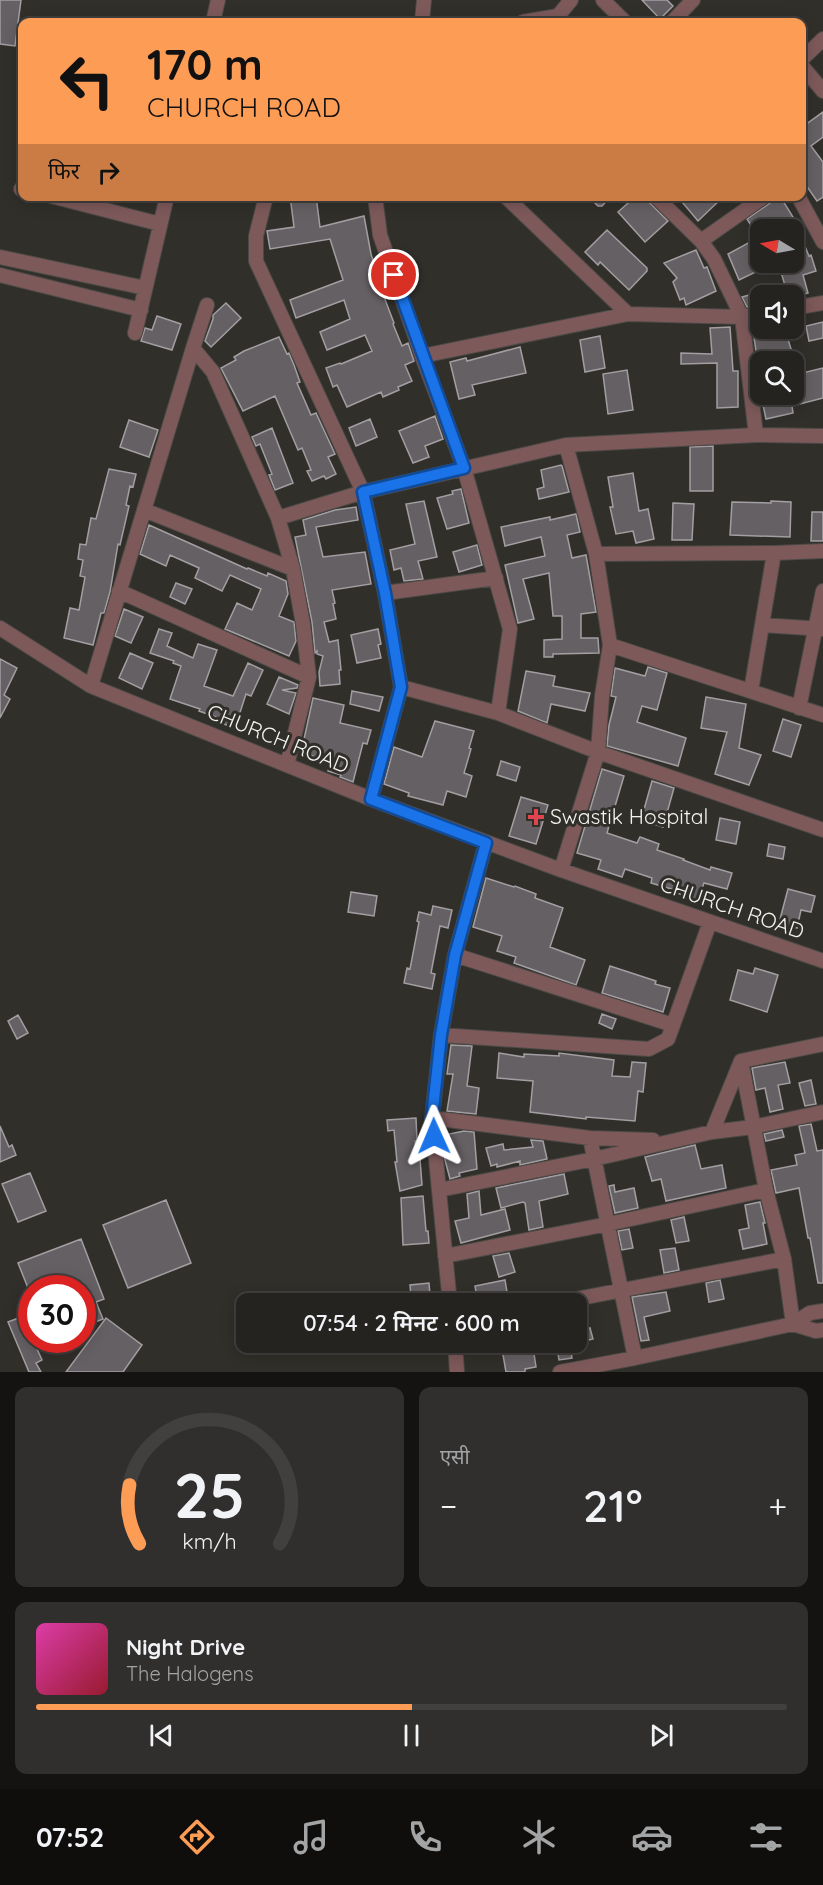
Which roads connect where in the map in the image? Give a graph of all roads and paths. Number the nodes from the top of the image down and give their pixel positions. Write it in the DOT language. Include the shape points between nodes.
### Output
graph roads {
  1 [pos="218,0"];
  2 [pos="424,0"];
  3 [pos="571,0"];
  4 [pos="603,0"];
  5 [pos="693,0"];
  6 [pos="214,18"];
  7 [pos="422,18"];
  8 [pos="546,18"];
  9 [pos="621,18"];
  10 [pos="676,18"];
  11 [pos="823,39"];
  12 [pos="806,55"];
  13 [pos="806,71"];
  14 [pos="823,91"];
  15 [pos="70,201"];
  16 [pos="165,201"];
  17 [pos="265,201"];
  18 [pos="376,201"];
  19 [pos="510,201"];
  20 [pos="660,201"];
  21 [pos="758,201"];
  22 [pos="801,201"];
  23 [pos="160,224"];
  24 [pos="701,241"];
  25 [pos="823,242"];
  26 [pos="0,257"];
  27 [pos="0,275"];
  28 [pos="146,288"];
  29 [pos="823,303"];
  30 [pos="207,305"];
  31 [pos="804,306"];
  32 [pos="141,310"];
  33 [pos="628,314"];
  34 [pos="750,316"];
  35 [pos="742,317"];
  36 [pos="135,333"];
  37 [pos="193,348"];
  38 [pos="422,356"];
  39 [pos="756,435"];
  40 [pos="823,436"];
  41 [pos="566,445"];
  42 [pos="464,468"];
  43 [pos="363,492"];
  44 [pos="144,510"];
  45 [pos="278,518"];
  46 [pos="823,551"];
  47 [pos="774,553"];
  48 [pos="596,554"];
  49 [pos="293,569"];
  50 [pos="495,578"];
  51 [pos="119,591"];
  52 [pos="823,591"];
  53 [pos="385,593"];
  54 [pos="762,626"];
  55 [pos="0,628"];
  56 [pos="820,629"];
  57 [pos="610,645"];
  58 [pos="309,677"];
  59 [pos="91,686"];
  60 [pos="401,687"];
  61 [pos="751,691"];
  62 [pos="799,708"];
  63 [pos="498,712"];
  64 [pos="823,715"];
  65 [pos="598,752"];
  66 [pos="287,765"];
  67 [pos="371,799"];
  68 [pos="823,830"];
  69 [pos="486,843"];
  70 [pos="561,870"];
  71 [pos="710,922"];
  72 [pos="455,955"];
  73 [pos="823,961"];
  74 [pos="673,1025"];
  75 [pos="441,1035"];
  76 [pos="823,1044"];
  77 [pos="741,1061"];
  78 [pos="823,1112"];
  79 [pos="432,1118"];
  80 [pos="753,1127"];
  81 [pos="712,1132"];
  82 [pos="590,1138"];
  83 [pos="673,1141"];
  84 [pos="594,1159"];
  85 [pos="439,1190"];
  86 [pos="766,1190"];
  87 [pos="608,1224"];
  88 [pos="445,1256"];
  89 [pos="784,1259"];
  90 [pos="621,1291"];
  91 [pos="449,1293"];
  92 [pos="587,1297"];
  93 [pos="823,1311"];
  94 [pos="793,1324"];
  95 [pos="823,1330"];
  96 [pos="455,1353"];
  97 [pos="634,1358"];
  98 [pos="458,1372"];
  99 [pos="560,1372"];
  1 -- 6 [label="street"];
  2 -- 7 [label="street"];
  3 -- 8 [label="street" via="558,16"];
  4 -- 9 [label="street"];
  5 -- 10 [label="street"];
  11 -- 12 [label="street"];
  13 -- 14 [label="street"];
  15 -- 23 [label="street"];
  16 -- 23 [label="street"];
  17 -- 43 [label="street" via="256,236 256,261"];
  18 -- 38 [label="street" via="380,235"];
  19 -- 33 [label="street"];
  20 -- 24 [label="street"];
  21 -- 24 [label="street"];
  22 -- 25 [label="street"];
  23 -- 28 [label="street"];
  24 -- 35 [label="street"];
  26 -- 28 [label="street"];
  27 -- 32 [label="street"];
  28 -- 32 [label="street"];
  29 -- 31 [label="street"];
  30 -- 37 [label="street"];
  32 -- 36 [label="street"];
  33 -- 35 [label="street"];
  33 -- 38 [label="street"];
  34 -- 35 [label="street"];
  35 -- 39 [label="street"];
  37 -- 44 [label="street"];
  37 -- 45 [label="street" via="213,372"];
  38 -- 42 [label="street"];
  39 -- 40 [label="street"];
  39 -- 41 [label="street"];
  41 -- 42 [label="street"];
  41 -- 48 [label="street"];
  42 -- 43 [label="street"];
  42 -- 50 [label="street"];
  43 -- 45 [label="street"];
  43 -- 53 [label="street"];
  44 -- 49 [label="street"];
  44 -- 51 [label="street"];
  45 -- 49 [label="street"];
  46 -- 47 [label="street"];
  47 -- 48 [label="street"];
  47 -- 54 [label="street"];
  48 -- 57 [label="street"];
  49 -- 58 [label="street"];
  50 -- 53 [label="street"];
  50 -- 63 [label="street" via="510,630"];
  51 -- 58 [label="street"];
  51 -- 59 [label="street"];
  52 -- 56 [label="street"];
  53 -- 60 [label="street"];
  54 -- 56 [label="street"];
  54 -- 61 [label="street"];
  55 -- 59 [label="street, CHURCH ROAD"];
  56 -- 62 [label="street"];
  57 -- 61 [label="street"];
  57 -- 65 [label="street"];
  58 -- 66 [label="street"];
  59 -- 66 [label="street, CHURCH ROAD"];
  60 -- 63 [label="street"];
  60 -- 67 [label="street"];
  61 -- 62 [label="street"];
  62 -- 64 [label="street"];
  63 -- 65 [label="street"];
  65 -- 68 [label="street"];
  65 -- 70 [label="street"];
  66 -- 67 [label="street, CHURCH ROAD"];
  67 -- 69 [label="street, CHURCH ROAD"];
  69 -- 70 [label="street, CHURCH ROAD"];
  69 -- 72 [label="street"];
  70 -- 71 [label="street, CHURCH ROAD"];
  71 -- 73 [label="street, CHURCH ROAD"];
  71 -- 74 [label="street"];
  72 -- 74 [label="street"];
  72 -- 75 [label="street"];
  74 -- 75 [label="street" via="669,1040 650,1049"];
  75 -- 79 [label="street"];
  76 -- 77 [label="street"];
  77 -- 80 [label="street"];
  77 -- 81 [label="street"];
  78 -- 80 [label="street"];
  79 -- 82 [label="street"];
  79 -- 85 [label="street"];
  80 -- 81 [label="street"];
  80 -- 86 [label="street"];
  81 -- 83 [label="street"];
  82 -- 83 [label="street"];
  82 -- 84 [label="street"];
  83 -- 84 [label="street"];
  84 -- 85 [label="street"];
  84 -- 87 [label="street"];
  85 -- 88 [label="street"];
  86 -- 87 [label="street"];
  86 -- 89 [label="street"];
  87 -- 88 [label="street"];
  87 -- 90 [label="street"];
  88 -- 91 [label="street"];
  89 -- 90 [label="street"];
  89 -- 94 [label="street"];
  90 -- 92 [label="street"];
  90 -- 97 [label="street"];
  93 -- 94 [label="street" via="810,1313"];
  94 -- 95 [label="street"];
  94 -- 97 [label="street"];
  96 -- 98 [label="street"];
  97 -- 99 [label="street"];
}
